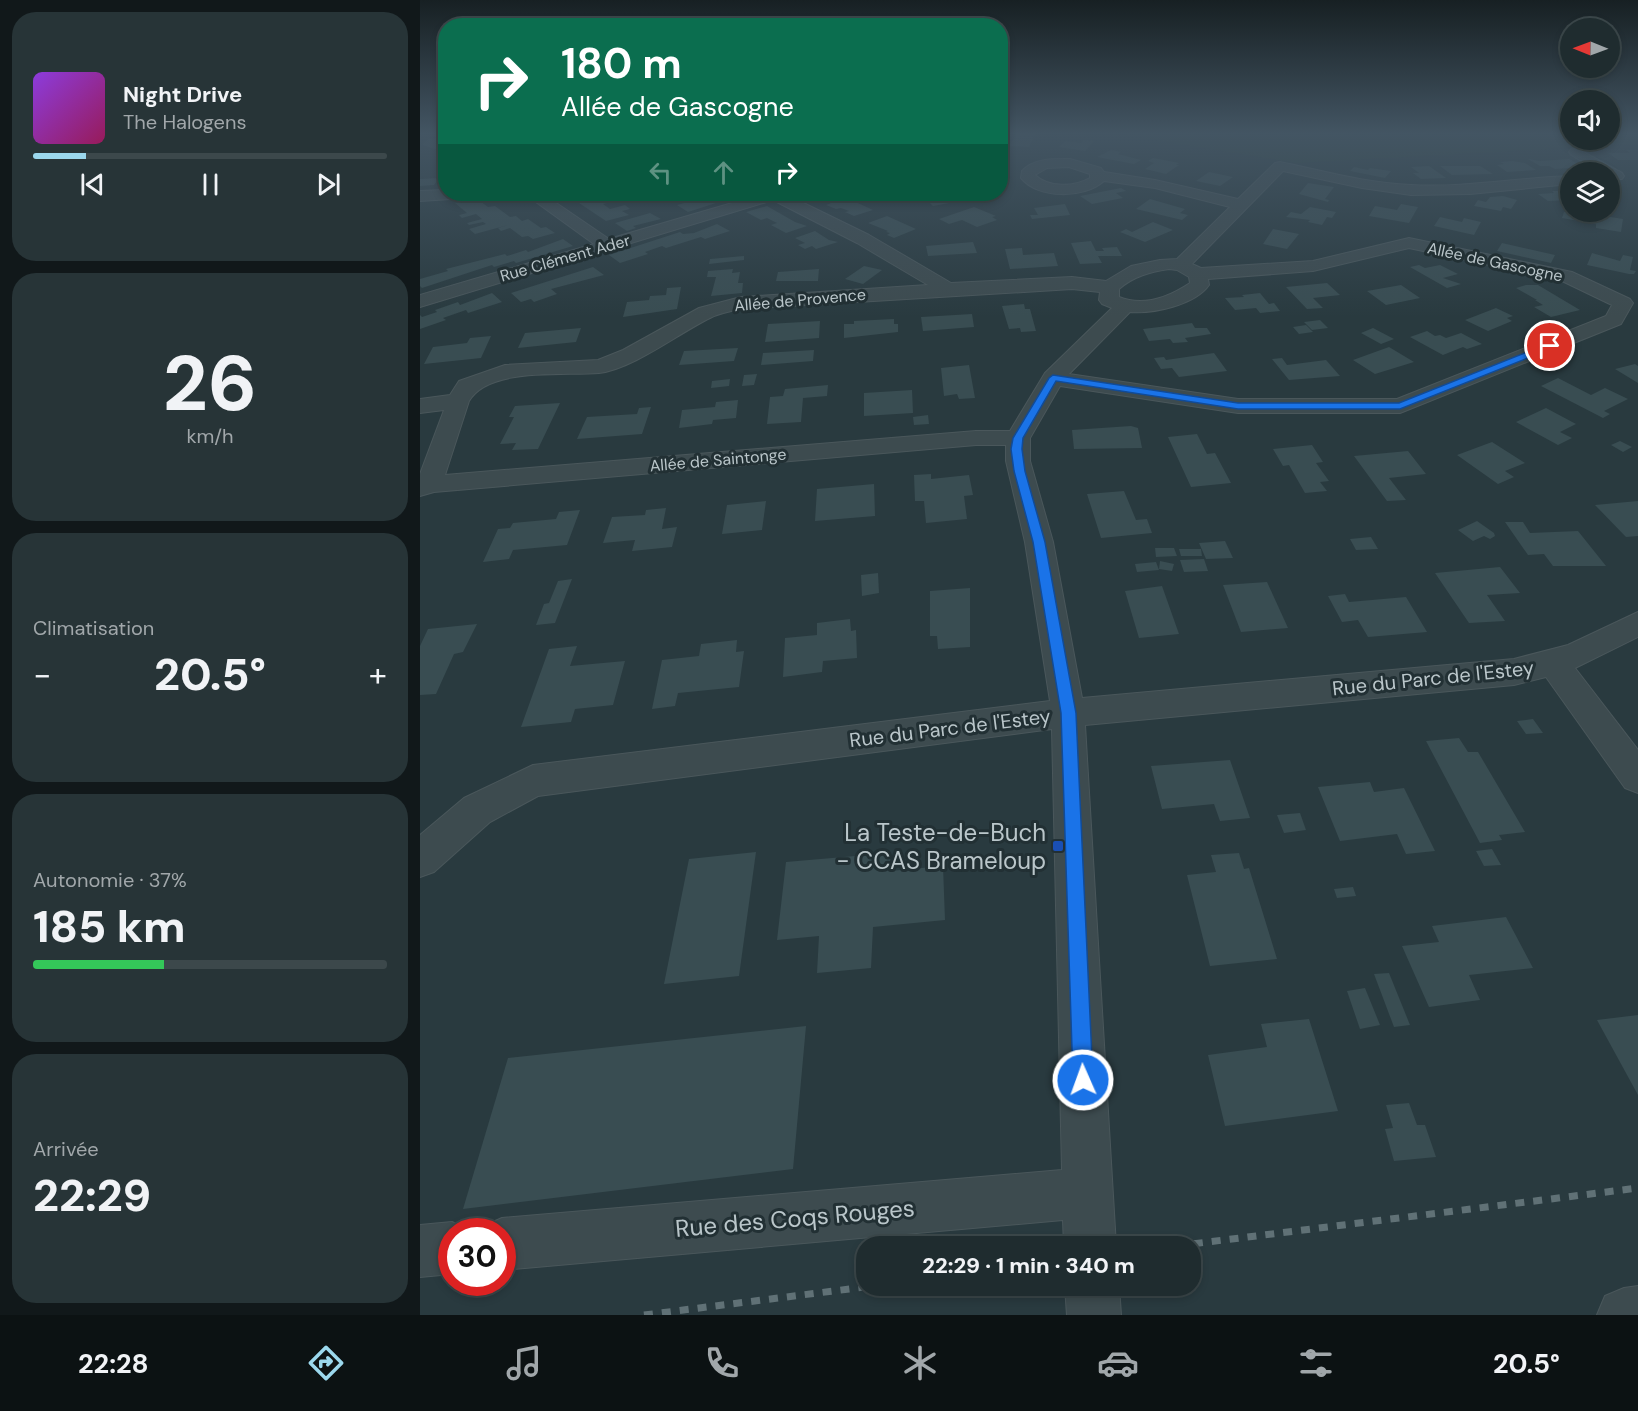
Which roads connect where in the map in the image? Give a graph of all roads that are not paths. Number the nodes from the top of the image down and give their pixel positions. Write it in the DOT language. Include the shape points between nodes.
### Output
graph roads {
  1 [pos="1198,194"];
  2 [pos="1252,194"];
  3 [pos="438,195"];
  4 [pos="420,196"];
  5 [pos="544,201"];
  6 [pos="753,201"];
  7 [pos="789,201"];
  8 [pos="1242,205"];
  9 [pos="608,246"];
  10 [pos="1190,269"];
  11 [pos="1110,287"];
  12 [pos="948,289"];
  13 [pos="420,301"];
  14 [pos="1124,307"];
  15 [pos="1053,378"];
  16 [pos="458,401"];
  17 [pos="420,406"];
  18 [pos="1018,438"];
  19 [pos="425,486"];
  20 [pos="1638,623"];
  21 [pos="1554,664"];
  22 [pos="1068,713"];
  23 [pos="1638,777"];
  24 [pos="420,859"];
  25 [pos="1088,1193"];
  26 [pos="1090,1236"];
  27 [pos="516,1243"];
  28 [pos="438,1249"];
  29 [pos="420,1251"];
  30 [pos="1093,1296"];
  31 [pos="1638,1313"];
  32 [pos="1094,1315"];
  33 [pos="1624,1315"];
  1 -- 8 [label="street"];
  2 -- 8 [label="street"];
  3 -- 4 [label="street"];
  5 -- 9 [label="street"];
  6 -- 9 [label="street, Rue Clément Ader"];
  7 -- 12 [label="street"];
  8 -- 10 [label="street"];
  9 -- 13 [label="street, Rue Clément Ader"];
  10 -- 11 [label="street" via="1146,267 1125,274"];
  10 -- 14 [label="street" via="1200,285 1185,296 1153,307"];
  10 -- 15 [label="street, Allée de Gascogne" via="1313,266 1409,243 1566,276 1623,303 1614,320 1400,406 1238,406"];
  11 -- 12 [label="street, Allée de Provence" via="1072,283"];
  11 -- 14 [label="street" via="1109,300"];
  12 -- 16 [label="street, Allée de Provence" via="741,303 706,312 602,366 505,371 467,386"];
  14 -- 15 [label="street"];
  15 -- 18 [label="street"];
  16 -- 17 [label="street"];
  16 -- 19 [label="street, Allée de Provence"];
  18 -- 19 [label="street, Allée de Saintonge" via="976,438"];
  18 -- 22 [label="street" via="1018,461 1039,542"];
  20 -- 21 [label="street, Rue du Parc de l'Estey" via="1587,652"];
  21 -- 22 [label="street, Rue du Parc de l'Estey" via="1514,672"];
  21 -- 23 [label="street"];
  22 -- 24 [label="street, Rue du Parc de l'Estey" via="533,781 477,810"];
  22 -- 25 [label="street"];
  25 -- 26 [label="street"];
  25 -- 27 [label="street, Rue des Coqs Rouges"];
  28 -- 29 [label="street"];
  30 -- 32 [label="street"];
  31 -- 33 [label="street"];
}
